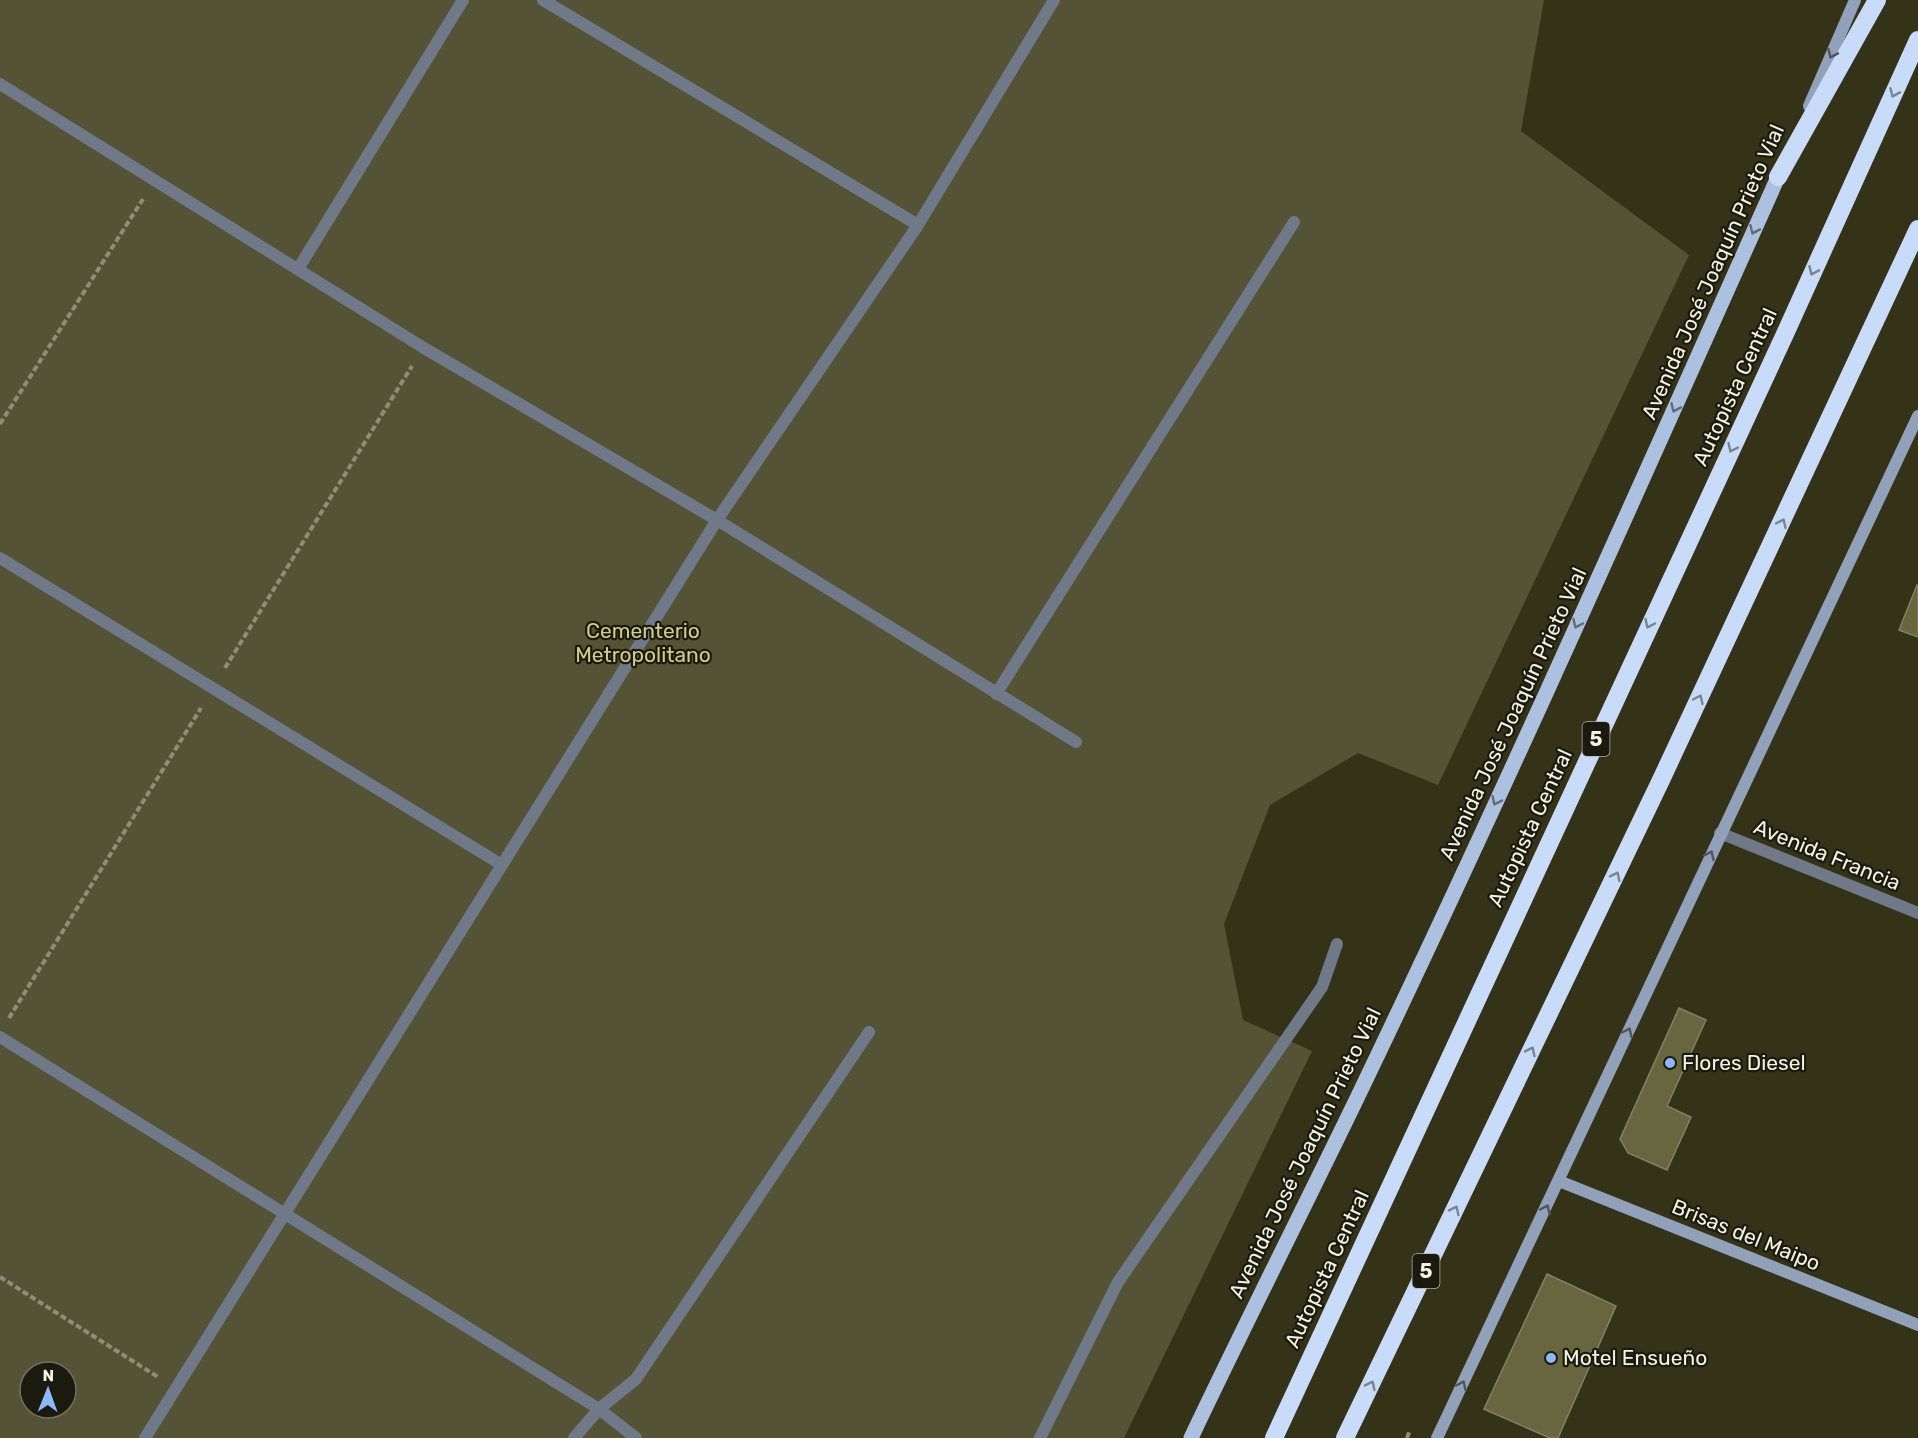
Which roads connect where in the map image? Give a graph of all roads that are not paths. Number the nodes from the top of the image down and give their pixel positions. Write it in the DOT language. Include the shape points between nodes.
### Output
graph roads {
  1 [pos="463,0"];
  2 [pos="543,0"];
  3 [pos="1054,0"];
  4 [pos="1855,0"];
  5 [pos="1877,0"];
  6 [pos="1918,40"];
  7 [pos="0,84"];
  8 [pos="1778,177"];
  9 [pos="1294,222"];
  10 [pos="918,225"];
  11 [pos="1918,229"];
  12 [pos="298,269"];
  13 [pos="1918,416"];
  14 [pos="717,519"];
  15 [pos="0,558"];
  16 [pos="996,694"];
  17 [pos="1076,742"];
  18 [pos="1720,833"];
  19 [pos="502,865"];
  20 [pos="1918,913"];
  21 [pos="1337,944"];
  22 [pos="869,1032"];
  23 [pos="0,1037"];
  24 [pos="1559,1180"];
  25 [pos="285,1215"];
  26 [pos="1918,1325"];
  27 [pos="599,1408"];
  28 [pos="145,1438"];
  29 [pos="574,1438"];
  30 [pos="636,1438"];
  31 [pos="1040,1438"];
  32 [pos="1191,1438"];
  33 [pos="1274,1438"];
  34 [pos="1345,1438"];
  35 [pos="1437,1438"];
  1 -- 12 [label="street"];
  2 -- 10 [label="street"];
  3 -- 10 [label="street"];
  4 -- 8 [label="main road, Avenida José Joaquín Prieto Vial, one-way"];
  5 -- 8 [label="highway"];
  6 -- 33 [label="highway, Autopista Central / 5, one-way"];
  7 -- 12 [label="street"];
  8 -- 32 [label="main road, Avenida José Joaquín Prieto Vial, one-way" via="1485,824"];
  9 -- 16 [label="street"];
  10 -- 14 [label="street"];
  34 -- 11 [label="highway, 5, one-way" via="1661,780"];
  12 -- 14 [label="street" via="424,348"];
  13 -- 18 [label="main road"];
  14 -- 16 [label="street"];
  14 -- 19 [label="street"];
  15 -- 19 [label="street"];
  16 -- 17 [label="street"];
  18 -- 20 [label="street, Avenida Francia"];
  24 -- 18 [label="main road, one-way"];
  19 -- 25 [label="street"];
  21 -- 31 [label="street" via="1322,987 1118,1282"];
  22 -- 27 [label="street" via="636,1379"];
  23 -- 25 [label="street"];
  24 -- 26 [label="main road, Brisas del Maipo"];
  35 -- 24 [label="main road, one-way"];
  25 -- 27 [label="street"];
  25 -- 28 [label="street"];
  27 -- 29 [label="street"];
  27 -- 30 [label="street"];
}
